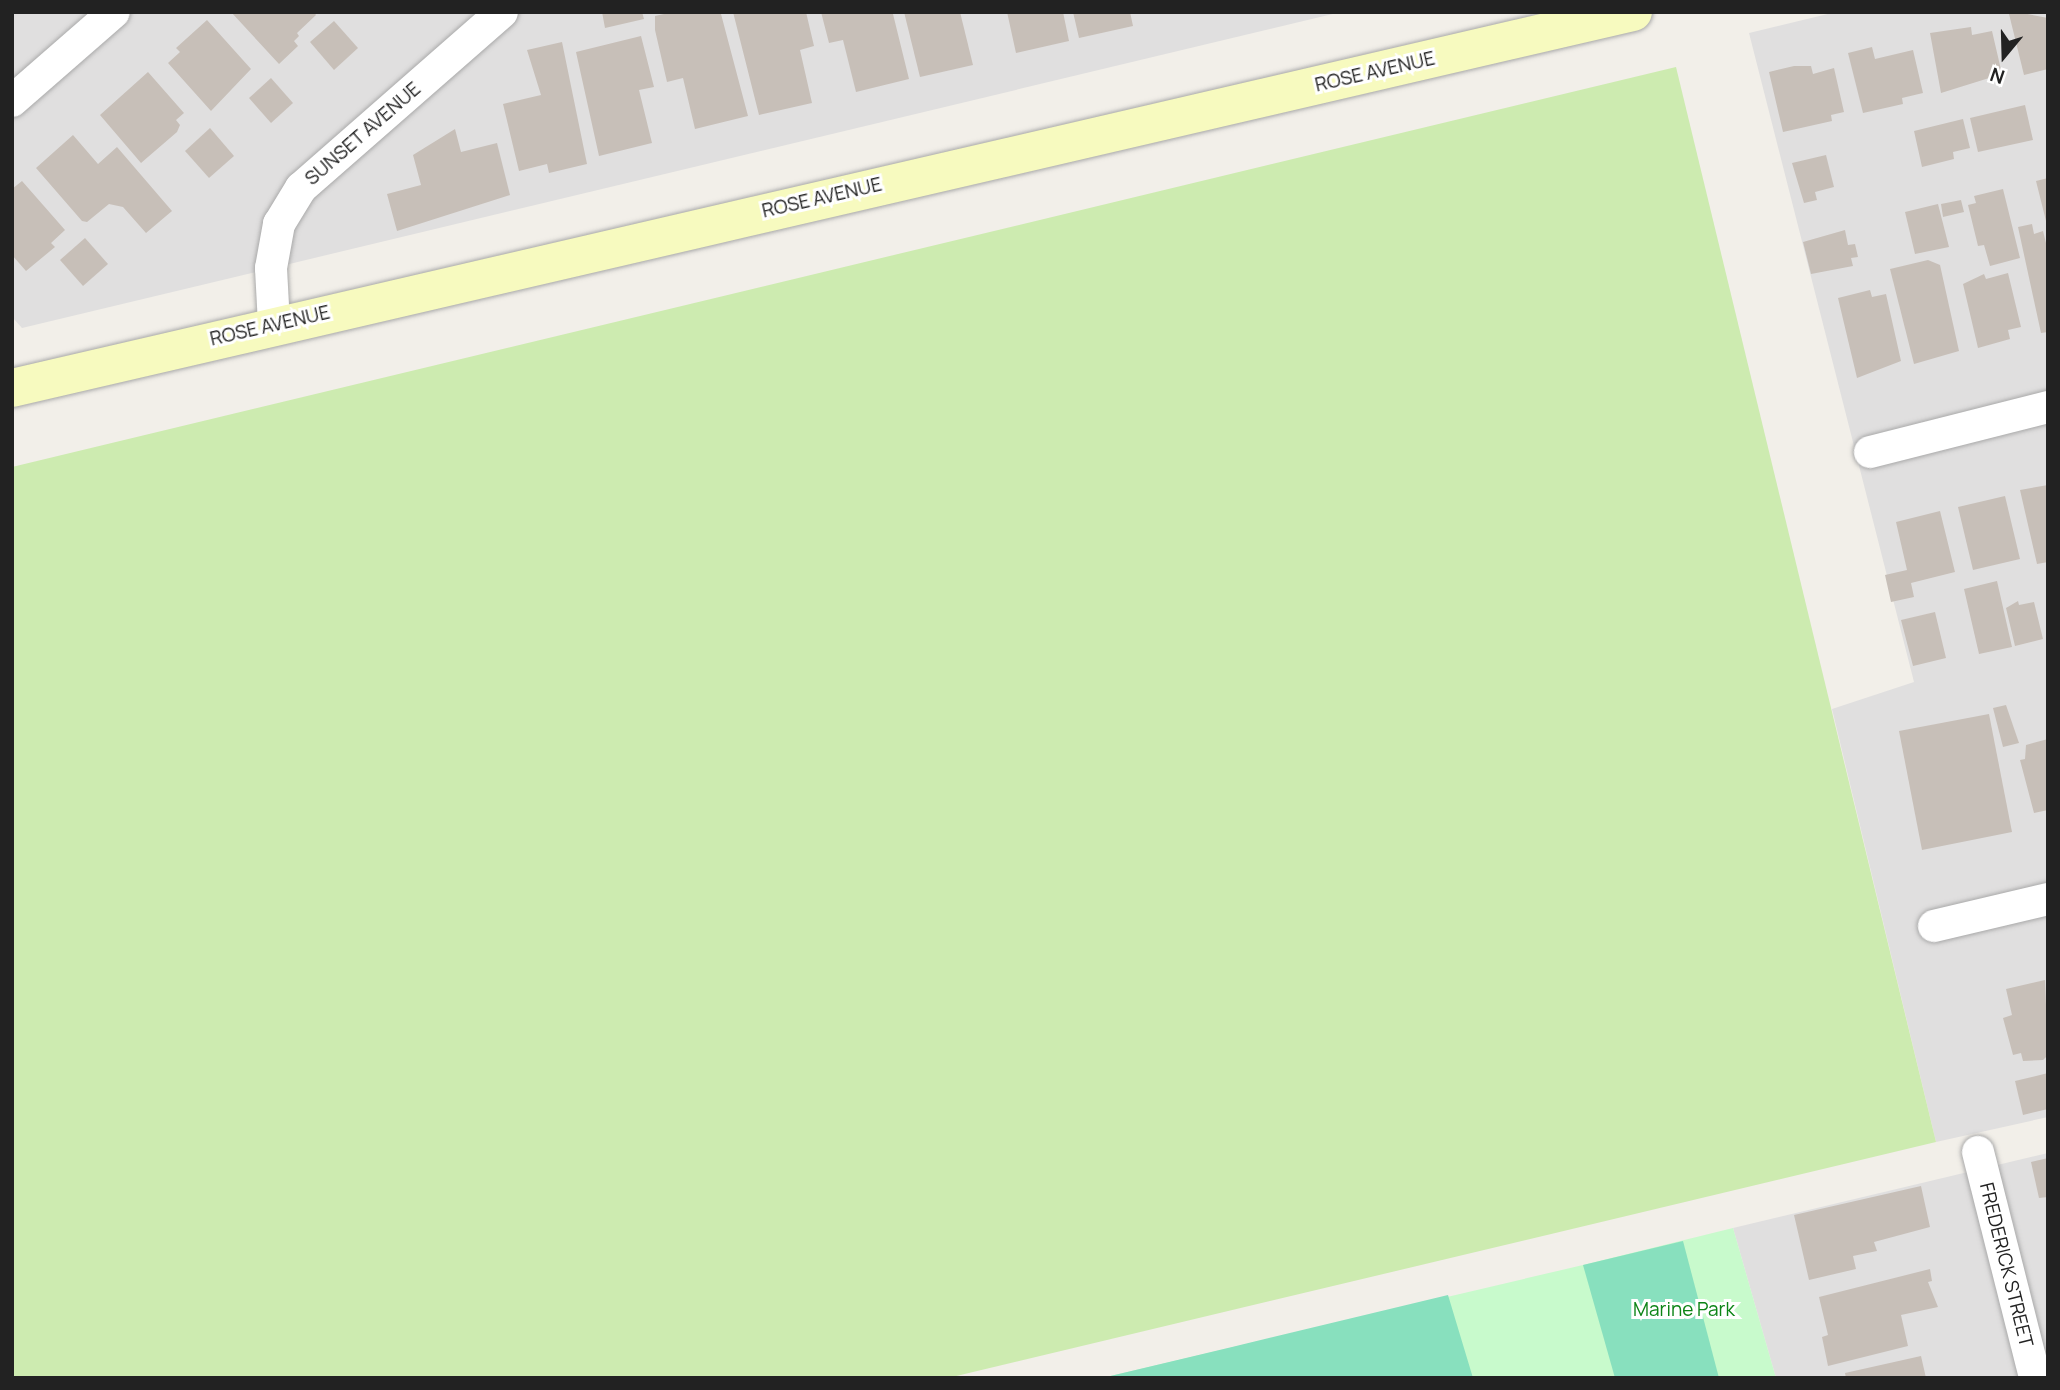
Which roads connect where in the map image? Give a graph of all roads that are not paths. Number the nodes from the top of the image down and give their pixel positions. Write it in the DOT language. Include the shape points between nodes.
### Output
graph roads {
  1 [pos="114,12"];
  2 [pos="502,12"];
  3 [pos="1633,12"];
  4 [pos="12,101"];
  5 [pos="274,324"];
  6 [pos="15,383"];
  7 [pos="2048,407"];
  8 [pos="1870,452"];
  9 [pos="2048,899"];
  10 [pos="1934,926"];
  11 [pos="1978,1152"];
  12 [pos="2035,1378"];
  1 -- 4 [label="street"];
  2 -- 5 [label="street, SUNSET AVENUE" via="301,188 279,224 271,268"];
  3 -- 5 [label="street, ROSE AVENUE"];
  5 -- 6 [label="street, ROSE AVENUE"];
  7 -- 8 [label="street"];
  9 -- 10 [label="street"];
  11 -- 12 [label="street, FREDERICK STREET"];
}
